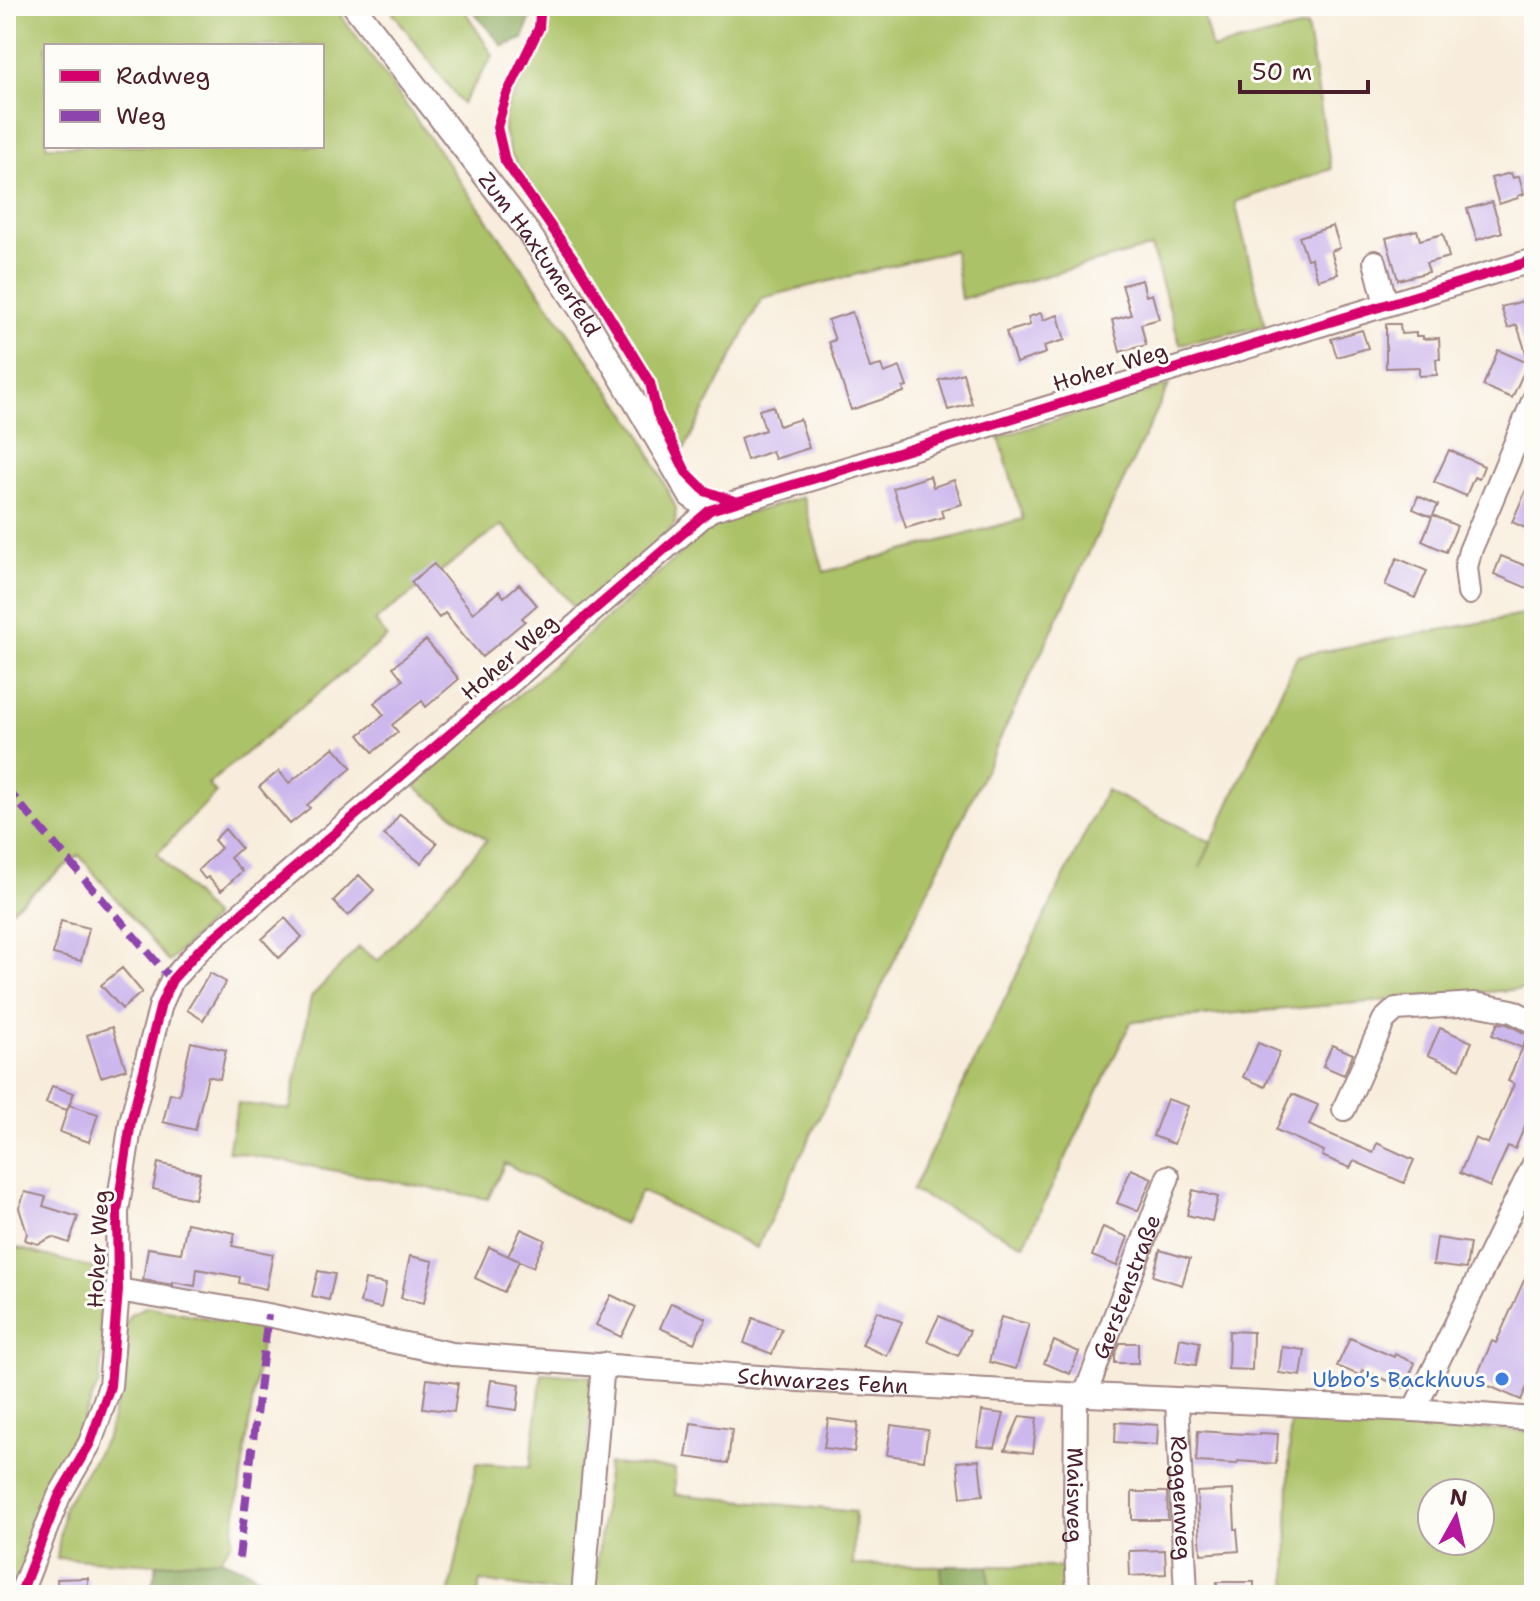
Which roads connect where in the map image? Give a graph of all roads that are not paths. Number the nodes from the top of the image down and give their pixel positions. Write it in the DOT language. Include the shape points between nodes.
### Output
graph roads {
  1 [pos="354,6"];
  2 [pos="1534,260"];
  3 [pos="1375,262"];
  4 [pos="1386,304"];
  5 [pos="1534,399"];
  6 [pos="710,510"];
  7 [pos="1469,593"];
  8 [pos="1534,1022"];
  9 [pos="1344,1109"];
  10 [pos="1534,1164"];
  11 [pos="1168,1177"];
  12 [pos="118,1290"];
  13 [pos="603,1364"];
  14 [pos="1081,1395"];
  15 [pos="1177,1400"];
  16 [pos="1414,1410"];
  17 [pos="1534,1419"];
  18 [pos="20,1595"];
  19 [pos="583,1595"];
  20 [pos="1078,1595"];
  21 [pos="1186,1595"];
  1 -- 6 [label="street, Zum Haxtumerfeld" via="528,232 584,315 690,496"];
  2 -- 4 [label="street, Hoher Weg"];
  3 -- 4 [label="street"];
  4 -- 6 [label="street, Hoher Weg"];
  5 -- 7 [label="street" via="1470,551"];
  6 -- 12 [label="street, Hoher Weg" via="198,951 172,980 131,1122 117,1212"];
  8 -- 9 [label="street" via="1512,1011 1475,1004 1396,1009 1384,1020"];
  10 -- 16 [label="street"];
  11 -- 14 [label="street, Gerstenstraße"];
  12 -- 13 [label="street, Schwarzes Fehn" via="281,1317 452,1354"];
  12 -- 18 [label="street, Hoher Weg" via="110,1386 90,1443 59,1496"];
  13 -- 14 [label="street, Schwarzes Fehn"];
  13 -- 19 [label="street"];
  14 -- 15 [label="street, Schwarzes Fehn"];
  14 -- 20 [label="street, Maisweg" via="1075,1514"];
  15 -- 16 [label="street, Schwarzes Fehn"];
  15 -- 21 [label="street, Roggenweg"];
  16 -- 17 [label="street, Schwarzes Fehn"];
}
